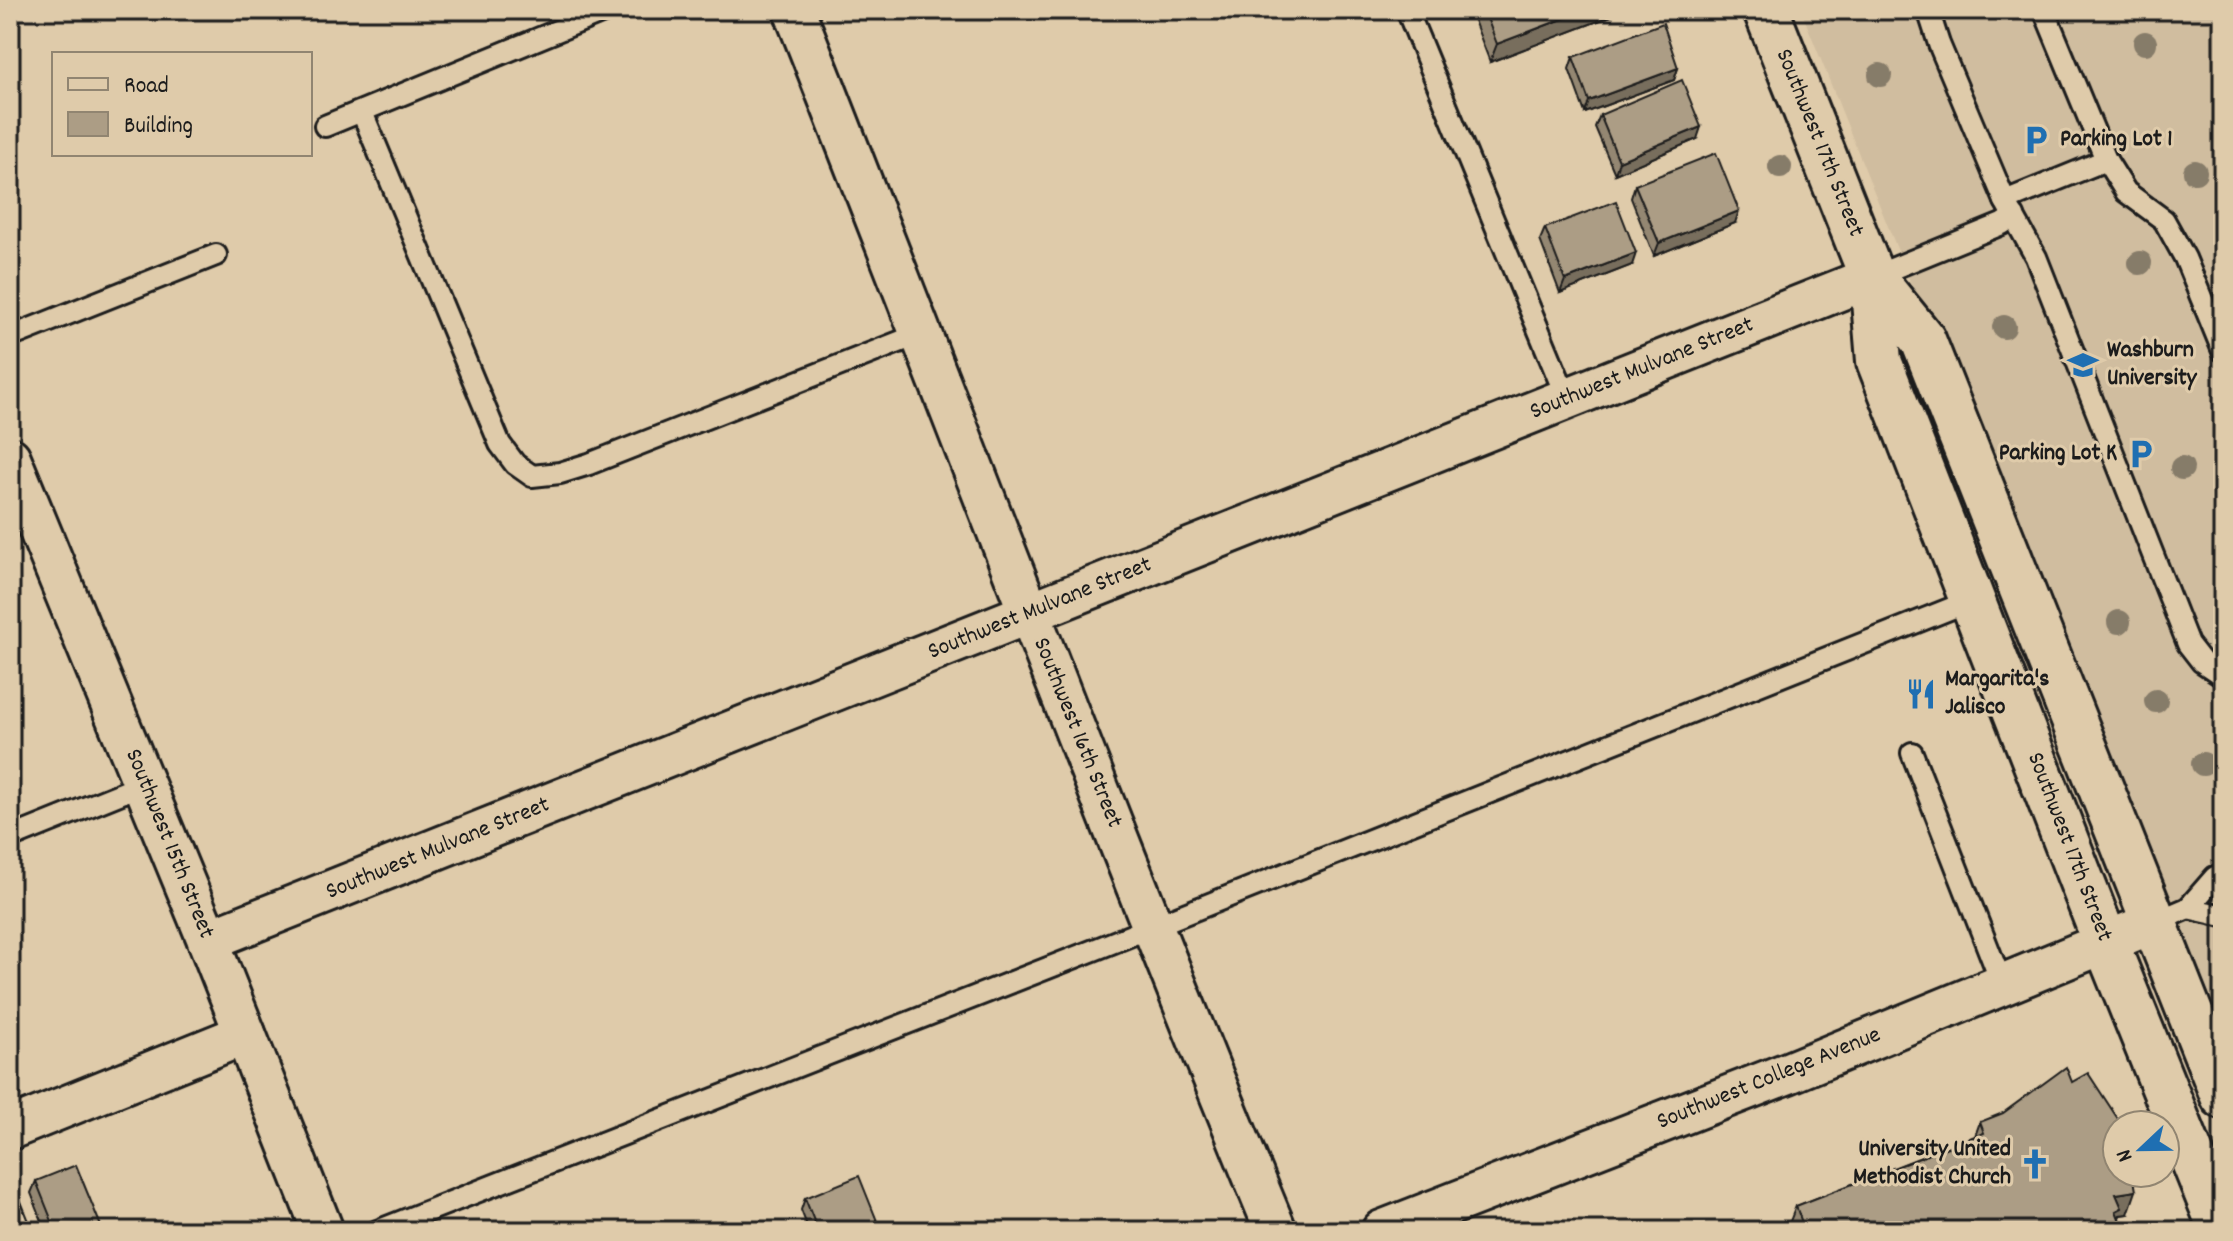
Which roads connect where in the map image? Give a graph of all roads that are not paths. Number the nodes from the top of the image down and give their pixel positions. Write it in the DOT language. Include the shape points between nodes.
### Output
graph roads {
  1 [pos="608,10"];
  2 [pos="794,10"];
  3 [pos="1407,10"];
  4 [pos="1766,10"];
  5 [pos="1928,10"];
  6 [pos="2044,10"];
  7 [pos="362,112"];
  8 [pos="325,126"];
  9 [pos="2106,160"];
  10 [pos="2010,208"];
  11 [pos="216,255"];
  12 [pos="1872,277"];
  13 [pos="922,333"];
  14 [pos="10,337"];
  15 [pos="2223,351"];
  16 [pos="1567,399"];
  17 [pos="10,458"];
  18 [pos="26,540"];
  19 [pos="1972,600"];
  20 [pos="1030,613"];
  21 [pos="2223,676"];
  22 [pos="1912,753"];
  23 [pos="144,784"];
  24 [pos="10,838"];
  25 [pos="2223,874"];
  26 [pos="2172,915"];
  27 [pos="2223,916"];
  28 [pos="1155,926"];
  29 [pos="208,940"];
  30 [pos="2105,941"];
  31 [pos="2002,984"];
  32 [pos="245,1034"];
  33 [pos="2223,1096"];
  34 [pos="10,1129"];
  35 [pos="10,1206"];
  36 [pos="20,1231"];
  37 [pos="323,1231"];
  38 [pos="377,1231"];
  39 [pos="1276,1231"];
  40 [pos="1382,1231"];
  41 [pos="2222,1231"];
  1 -- 7 [label="lane"];
  2 -- 13 [label="street, Southwest 16th Street"];
  3 -- 16 [label="lane"];
  4 -- 12 [label="main road, Southwest 17th Street"];
  5 -- 10 [label="lane"];
  6 -- 9 [label="lane"];
  7 -- 8 [label="lane"];
  7 -- 13 [label="lane" via="500,444 532,476 589,464"];
  9 -- 10 [label="lane"];
  9 -- 15 [label="lane" via="2126,192 2164,220"];
  10 -- 12 [label="lane" via="2002,224"];
  10 -- 21 [label="lane" via="2036,257 2188,644"];
  11 -- 14 [label="lane"];
  12 -- 16 [label="street, Southwest Mulvane Street"];
  12 -- 19 [label="main road, Southwest 17th Street" via="1879,361"];
  12 -- 26 [label="main road, Southwest 17th Street" via="1923,340"];
  13 -- 20 [label="street, Southwest 16th Street"];
  16 -- 20 [label="street, Southwest Mulvane Street"];
  17 -- 18 [label="street, Southwest 15th Street"];
  18 -- 23 [label="street, Southwest 15th Street"];
  19 -- 28 [label="lane"];
  19 -- 30 [label="main road, Southwest 17th Street"];
  20 -- 28 [label="street, Southwest 16th Street"];
  20 -- 29 [label="street, Southwest Mulvane Street"];
  22 -- 31 [label="lane"];
  23 -- 24 [label="lane"];
  23 -- 29 [label="street, Southwest 15th Street"];
  25 -- 26 [label="lane"];
  26 -- 27 [label="lane"];
  26 -- 30 [label="street, Southwest College Avenue"];
  26 -- 33 [label="main road, Southwest 17th Street"];
  28 -- 38 [label="lane"];
  28 -- 39 [label="street, Southwest 16th Street"];
  29 -- 32 [label="street, Southwest 15th Street"];
  30 -- 31 [label="street, Southwest College Avenue"];
  30 -- 41 [label="main road, Southwest 17th Street"];
  31 -- 40 [label="street, Southwest College Avenue"];
  32 -- 34 [label="street"];
  32 -- 37 [label="street, Southwest 15th Street"];
  35 -- 36 [label="lane"];
}
